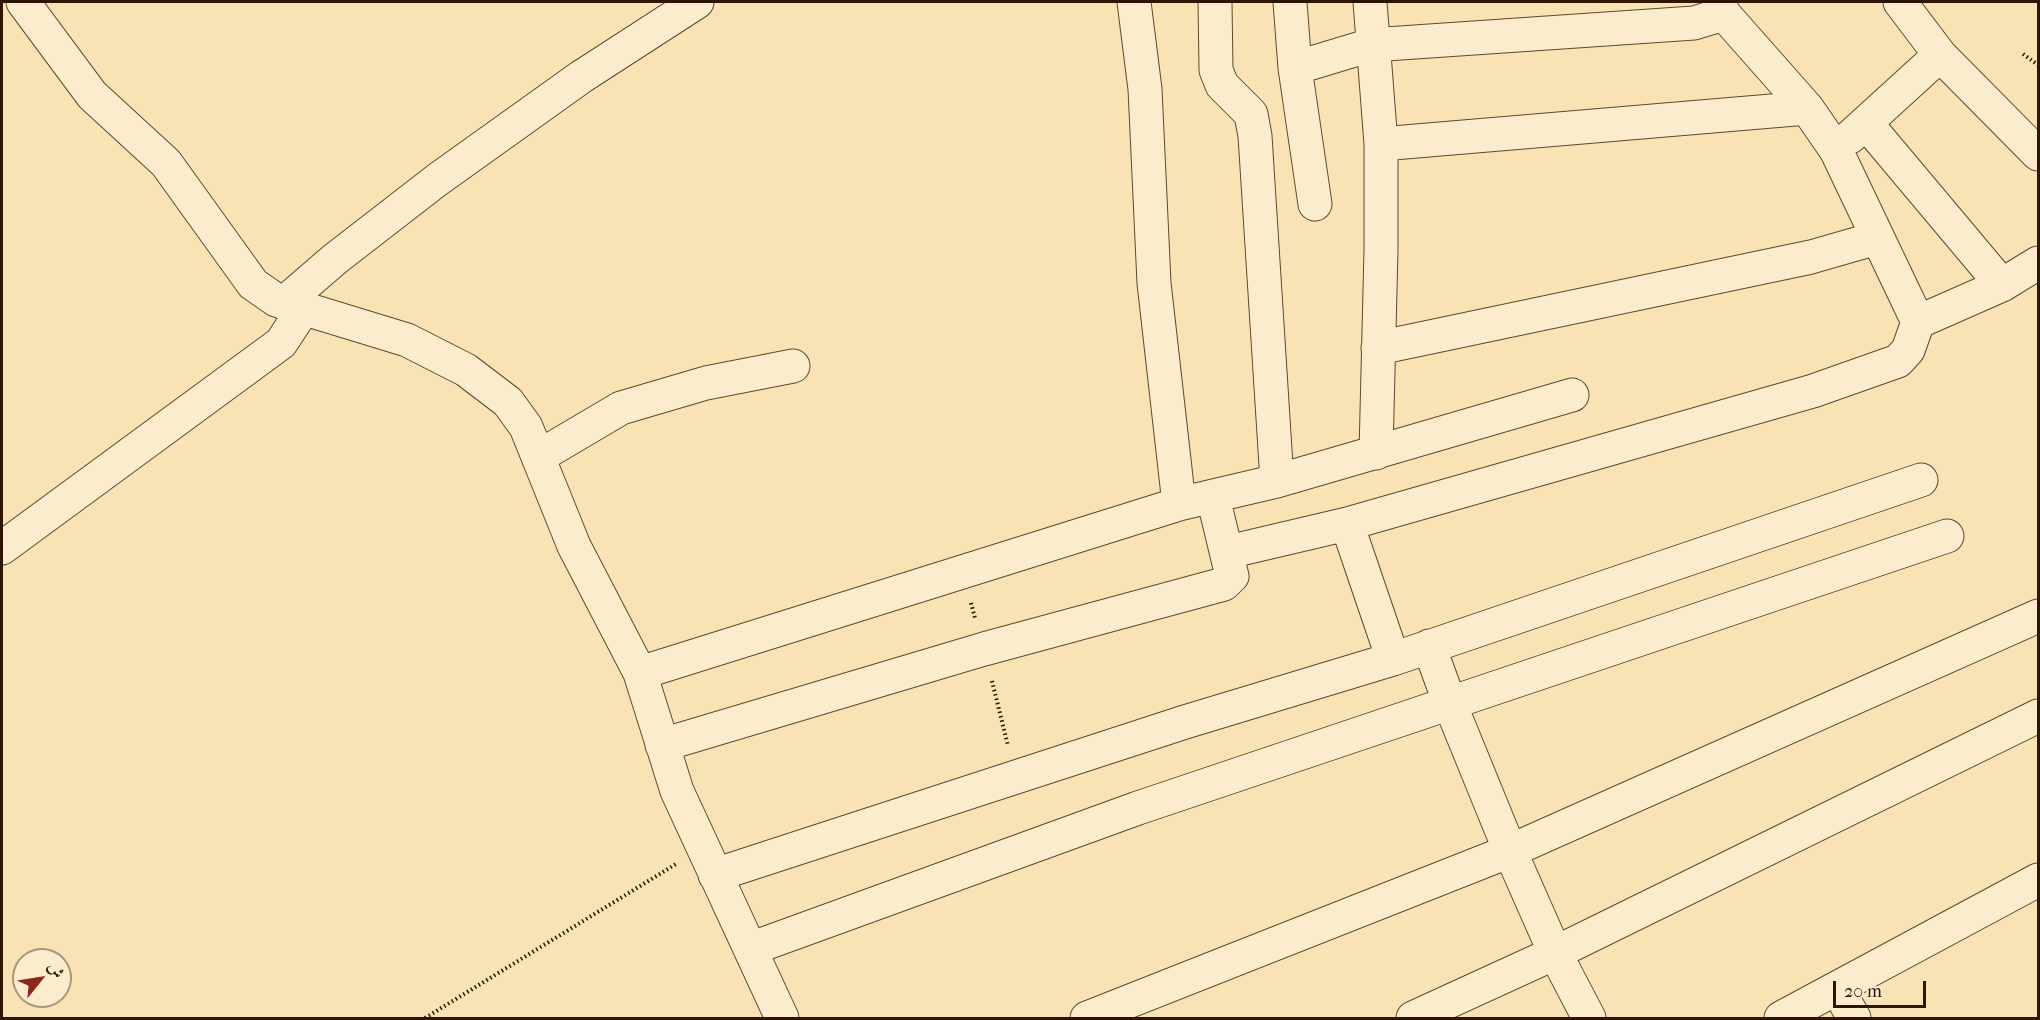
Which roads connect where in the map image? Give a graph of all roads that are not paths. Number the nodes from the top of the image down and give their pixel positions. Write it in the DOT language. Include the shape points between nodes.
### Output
graph roads {
  1 [pos="23,2"];
  2 [pos="697,2"];
  3 [pos="1134,2"];
  4 [pos="1215,2"];
  5 [pos="1290,2"];
  6 [pos="1370,2"];
  7 [pos="1900,2"];
  8 [pos="1721,8"];
  9 [pos="1371,45"];
  10 [pos="1940,55"];
  11 [pos="1295,68"];
  12 [pos="1807,108"];
  13 [pos="1866,123"];
  14 [pos="1381,144"];
  15 [pos="1836,150"];
  16 [pos="2038,154"];
  17 [pos="1315,204"];
  18 [pos="1877,238"];
  19 [pos="2027,276"];
  20 [pos="294,305"];
  21 [pos="1918,322"];
  22 [pos="1378,348"];
  23 [pos="793,366"];
  24 [pos="1572,395"];
  25 [pos="1376,453"];
  26 [pos="538,457"];
  27 [pos="1920,480"];
  28 [pos="1277,481"];
  29 [pos="1213,497"];
  30 [pos="1179,504"];
  31 [pos="1347,524"];
  32 [pos="1947,536"];
  33 [pos="2,548"];
  34 [pos="1228,552"];
  35 [pos="2038,616"];
  36 [pos="1429,646"];
  37 [pos="1393,658"];
  38 [pos="640,673"];
  39 [pos="1450,704"];
  40 [pos="2038,716"];
  41 [pos="662,745"];
  42 [pos="1510,851"];
  43 [pos="709,861"];
  44 [pos="2038,880"];
  45 [pos="750,949"];
  46 [pos="1555,952"];
  47 [pos="1837,988"];
  48 [pos="782,1018"];
  49 [pos="1087,1018"];
  50 [pos="1413,1018"];
  51 [pos="1589,1018"];
  52 [pos="1780,1018"];
  53 [pos="1854,1018"];
  1 -- 20 [label="street" via="92,95 166,163 253,284"];
  2 -- 20 [label="street" via="581,77 437,180 334,259"];
  3 -- 30 [label="street" via="1145,89 1154,282"];
  4 -- 28 [label="street" via="1216,70 1222,85 1251,114 1255,136"];
  5 -- 11 [label="street"];
  6 -- 9 [label="street"];
  7 -- 10 [label="street"];
  8 -- 9 [label="street" via="1694,23"];
  8 -- 12 [label="street"];
  9 -- 11 [label="street"];
  9 -- 14 [label="street"];
  10 -- 13 [label="street"];
  10 -- 16 [label="street"];
  11 -- 17 [label="street"];
  12 -- 14 [label="street"];
  12 -- 15 [label="street"];
  13 -- 15 [label="street"];
  13 -- 19 [label="street"];
  14 -- 22 [label="street"];
  15 -- 18 [label="street"];
  18 -- 21 [label="street"];
  18 -- 22 [label="street" via="1811,258"];
  19 -- 21 [label="street"];
  20 -- 26 [label="street" via="407,340 466,370 508,402 526,427"];
  20 -- 33 [label="street" via="282,343"];
  21 -- 31 [label="street" via="1908,350 1887,366 1813,391"];
  22 -- 25 [label="street"];
  23 -- 26 [label="street" via="706,383 630,405"];
  24 -- 25 [label="street"];
  25 -- 28 [label="street"];
  26 -- 38 [label="street" via="574,546"];
  27 -- 36 [label="street"];
  28 -- 29 [label="street"];
  29 -- 30 [label="street"];
  29 -- 34 [label="street"];
  30 -- 38 [label="street"];
  31 -- 34 [label="street"];
  31 -- 37 [label="street"];
  32 -- 39 [label="street"];
  34 -- 41 [label="street" via="1232,576 1224,584 984,649"];
  35 -- 42 [label="street"];
  36 -- 37 [label="street"];
  36 -- 39 [label="street"];
  37 -- 43 [label="street"];
  38 -- 41 [label="street"];
  39 -- 42 [label="street"];
  39 -- 45 [label="street" via="1138,808"];
  40 -- 46 [label="street"];
  41 -- 43 [label="street" via="677,791"];
  42 -- 46 [label="street"];
  42 -- 49 [label="street"];
  43 -- 45 [label="street"];
  44 -- 47 [label="street"];
  45 -- 48 [label="street"];
  46 -- 50 [label="street"];
  46 -- 51 [label="street"];
  47 -- 52 [label="street"];
  47 -- 53 [label="street"];
}
